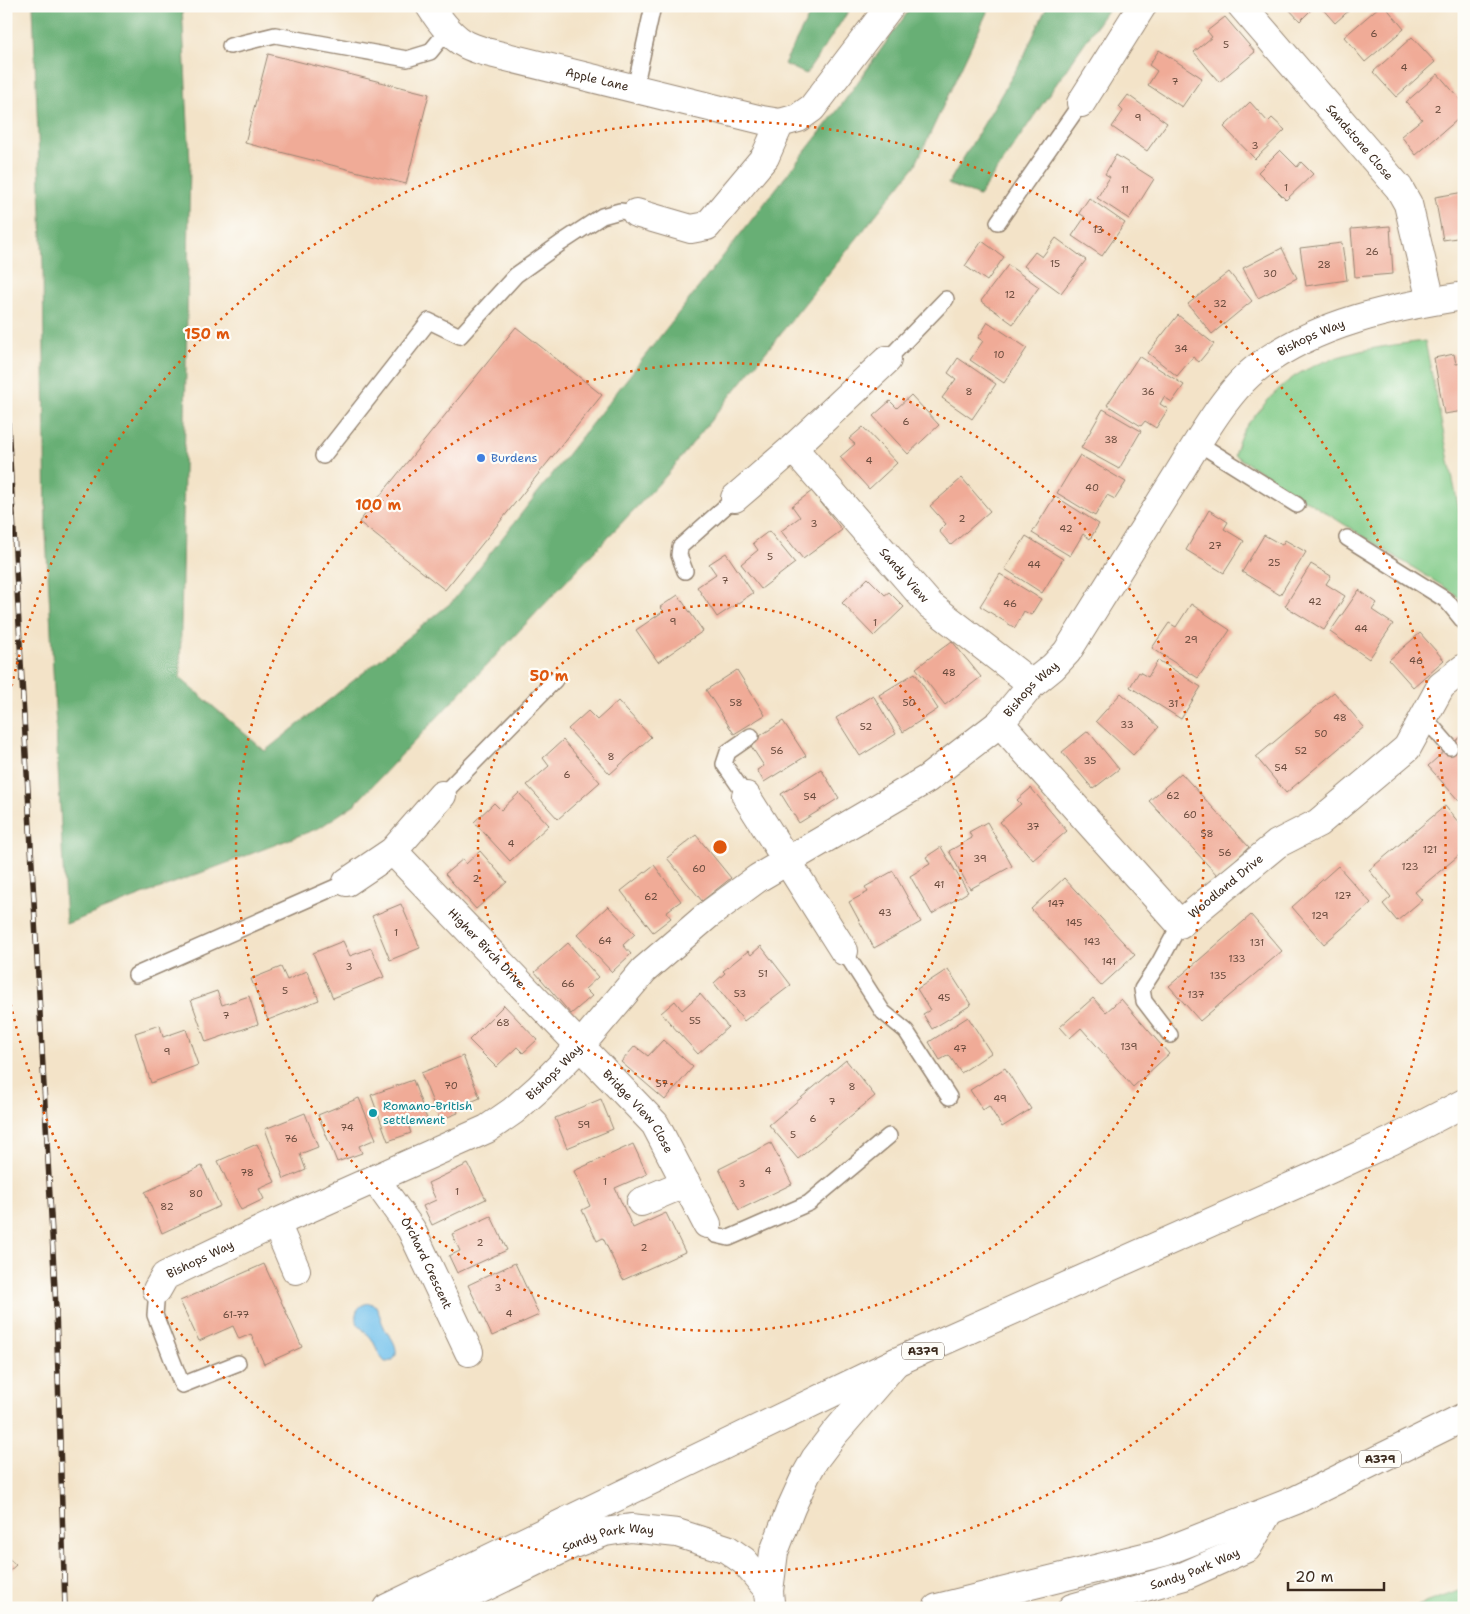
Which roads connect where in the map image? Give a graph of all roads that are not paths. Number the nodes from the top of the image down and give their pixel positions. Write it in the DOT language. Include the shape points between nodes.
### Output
graph roads {
  1 [pos="430,6"];
  2 [pos="653,6"];
  3 [pos="890,6"];
  4 [pos="1142,6"];
  5 [pos="1242,6"];
  6 [pos="448,30"];
  7 [pos="230,46"];
  8 [pos="635,88"];
  9 [pos="1081,103"];
  10 [pos="780,123"];
  11 [pos="636,213"];
  12 [pos="998,222"];
  13 [pos="1464,296"];
  14 [pos="946,299"];
  15 [pos="1431,301"];
  16 [pos="887,360"];
  17 [pos="1198,443"];
  18 [pos="793,448"];
  19 [pos="323,456"];
  20 [pos="735,498"];
  21 [pos="1297,505"];
  22 [pos="1347,538"];
  23 [pos="684,571"];
  24 [pos="1464,622"];
  25 [pos="1464,668"];
  26 [pos="555,680"];
  27 [pos="1032,684"];
  28 [pos="1424,717"];
  29 [pos="1000,724"];
  30 [pos="750,736"];
  31 [pos="1450,747"];
  32 [pos="442,795"];
  33 [pos="746,796"];
  34 [pos="393,851"];
  35 [pos="788,860"];
  36 [pos="347,882"];
  37 [pos="1180,924"];
  38 [pos="844,951"];
  39 [pos="136,975"];
  40 [pos="1170,1035"];
  41 [pos="580,1046"];
  42 [pos="949,1097"];
  43 [pos="1464,1104"];
  44 [pos="889,1136"];
  45 [pos="375,1179"];
  46 [pos="686,1184"];
  47 [pos="642,1202"];
  48 [pos="276,1223"];
  49 [pos="707,1224"];
  50 [pos="296,1270"];
  51 [pos="157,1290"];
  52 [pos="469,1352"];
  53 [pos="896,1362"];
  54 [pos="238,1363"];
  55 [pos="1464,1417"];
  56 [pos="1269,1511"];
  57 [pos="770,1600"];
  58 [pos="387,1608"];
  59 [pos="442,1608"];
  60 [pos="937,1608"];
  61 [pos="1072,1608"];
  1 -- 6 [label="street, Apple Lane"];
  2 -- 8 [label="lane"];
  3 -- 10 [label="street" via="812,108 798,118"];
  4 -- 9 [label="street"];
  5 -- 15 [label="street, Sandstone Close" via="1399,188 1408,204"];
  6 -- 7 [label="lane" via="430,52 407,59 275,35"];
  6 -- 8 [label="street, Apple Lane" via="465,44 486,52"];
  8 -- 10 [label="street, Apple Lane"];
  9 -- 12 [label="lane"];
  10 -- 11 [label="street" via="765,157 707,226 691,228"];
  11 -- 19 [label="lane" via="620,211 602,216 561,243 516,275 460,336 429,321"];
  13 -- 15 [label="street, Bishops Way"];
  14 -- 16 [label="lane"];
  15 -- 17 [label="street, Bishops Way" via="1331,326 1290,346 1257,368 1236,389"];
  16 -- 18 [label="street"];
  17 -- 21 [label="lane"];
  17 -- 27 [label="street, Bishops Way" via="1067,652"];
  18 -- 20 [label="street"];
  18 -- 27 [label="street, Sandy View" via="930,605"];
  20 -- 23 [label="lane" via="680,547"];
  22 -- 24 [label="lane" via="1446,600"];
  25 -- 28 [label="street, Woodland Drive" via="1441,686"];
  26 -- 32 [label="lane"];
  27 -- 29 [label="street, Bishops Way"];
  28 -- 31 [label="lane"];
  28 -- 37 [label="street, Woodland Drive" via="1407,748 1318,823 1276,844"];
  29 -- 35 [label="street, Bishops Way" via="927,779"];
  29 -- 37 [label="street, Woodland Drive"];
  30 -- 33 [label="lane" via="728,752 724,764"];
  32 -- 34 [label="street"];
  33 -- 35 [label="street"];
  34 -- 36 [label="street"];
  34 -- 41 [label="street, Higher Birch Drive"];
  35 -- 38 [label="street"];
  35 -- 41 [label="street, Bishops Way" via="708,915 644,970"];
  36 -- 39 [label="lane"];
  37 -- 40 [label="lane" via="1142,989 1144,1001"];
  38 -- 42 [label="lane" via="883,1012 906,1031"];
  41 -- 45 [label="street, Bishops Way" via="539,1088 487,1129"];
  41 -- 46 [label="street, Bridge View Close" via="655,1124"];
  43 -- 53 [label="street, A379" via="1315,1176"];
  44 -- 49 [label="lane" via="809,1203 729,1238 716,1235"];
  45 -- 48 [label="street, Bishops Way"];
  45 -- 52 [label="street, Orchard Crescent" via="411,1229"];
  46 -- 47 [label="street"];
  46 -- 49 [label="street, Bridge View Close"];
  48 -- 50 [label="street"];
  48 -- 51 [label="street, Bishops Way" via="165,1276"];
  51 -- 54 [label="lane" via="155,1315 182,1385"];
  53 -- 57 [label="street, Sandy Park Way" via="834,1434 806,1475 774,1552"];
  53 -- 58 [label="street, A379"];
  55 -- 56 [label="street, A379"];
  56 -- 60 [label="street, A379" via="1164,1552"];
  56 -- 61 [label="street, Sandy Park Way" via="1247,1548 1184,1576"];
  57 -- 59 [label="street, Sandy Park Way" via="744,1560 727,1549 677,1532 631,1528 605,1532 571,1546"];
}
